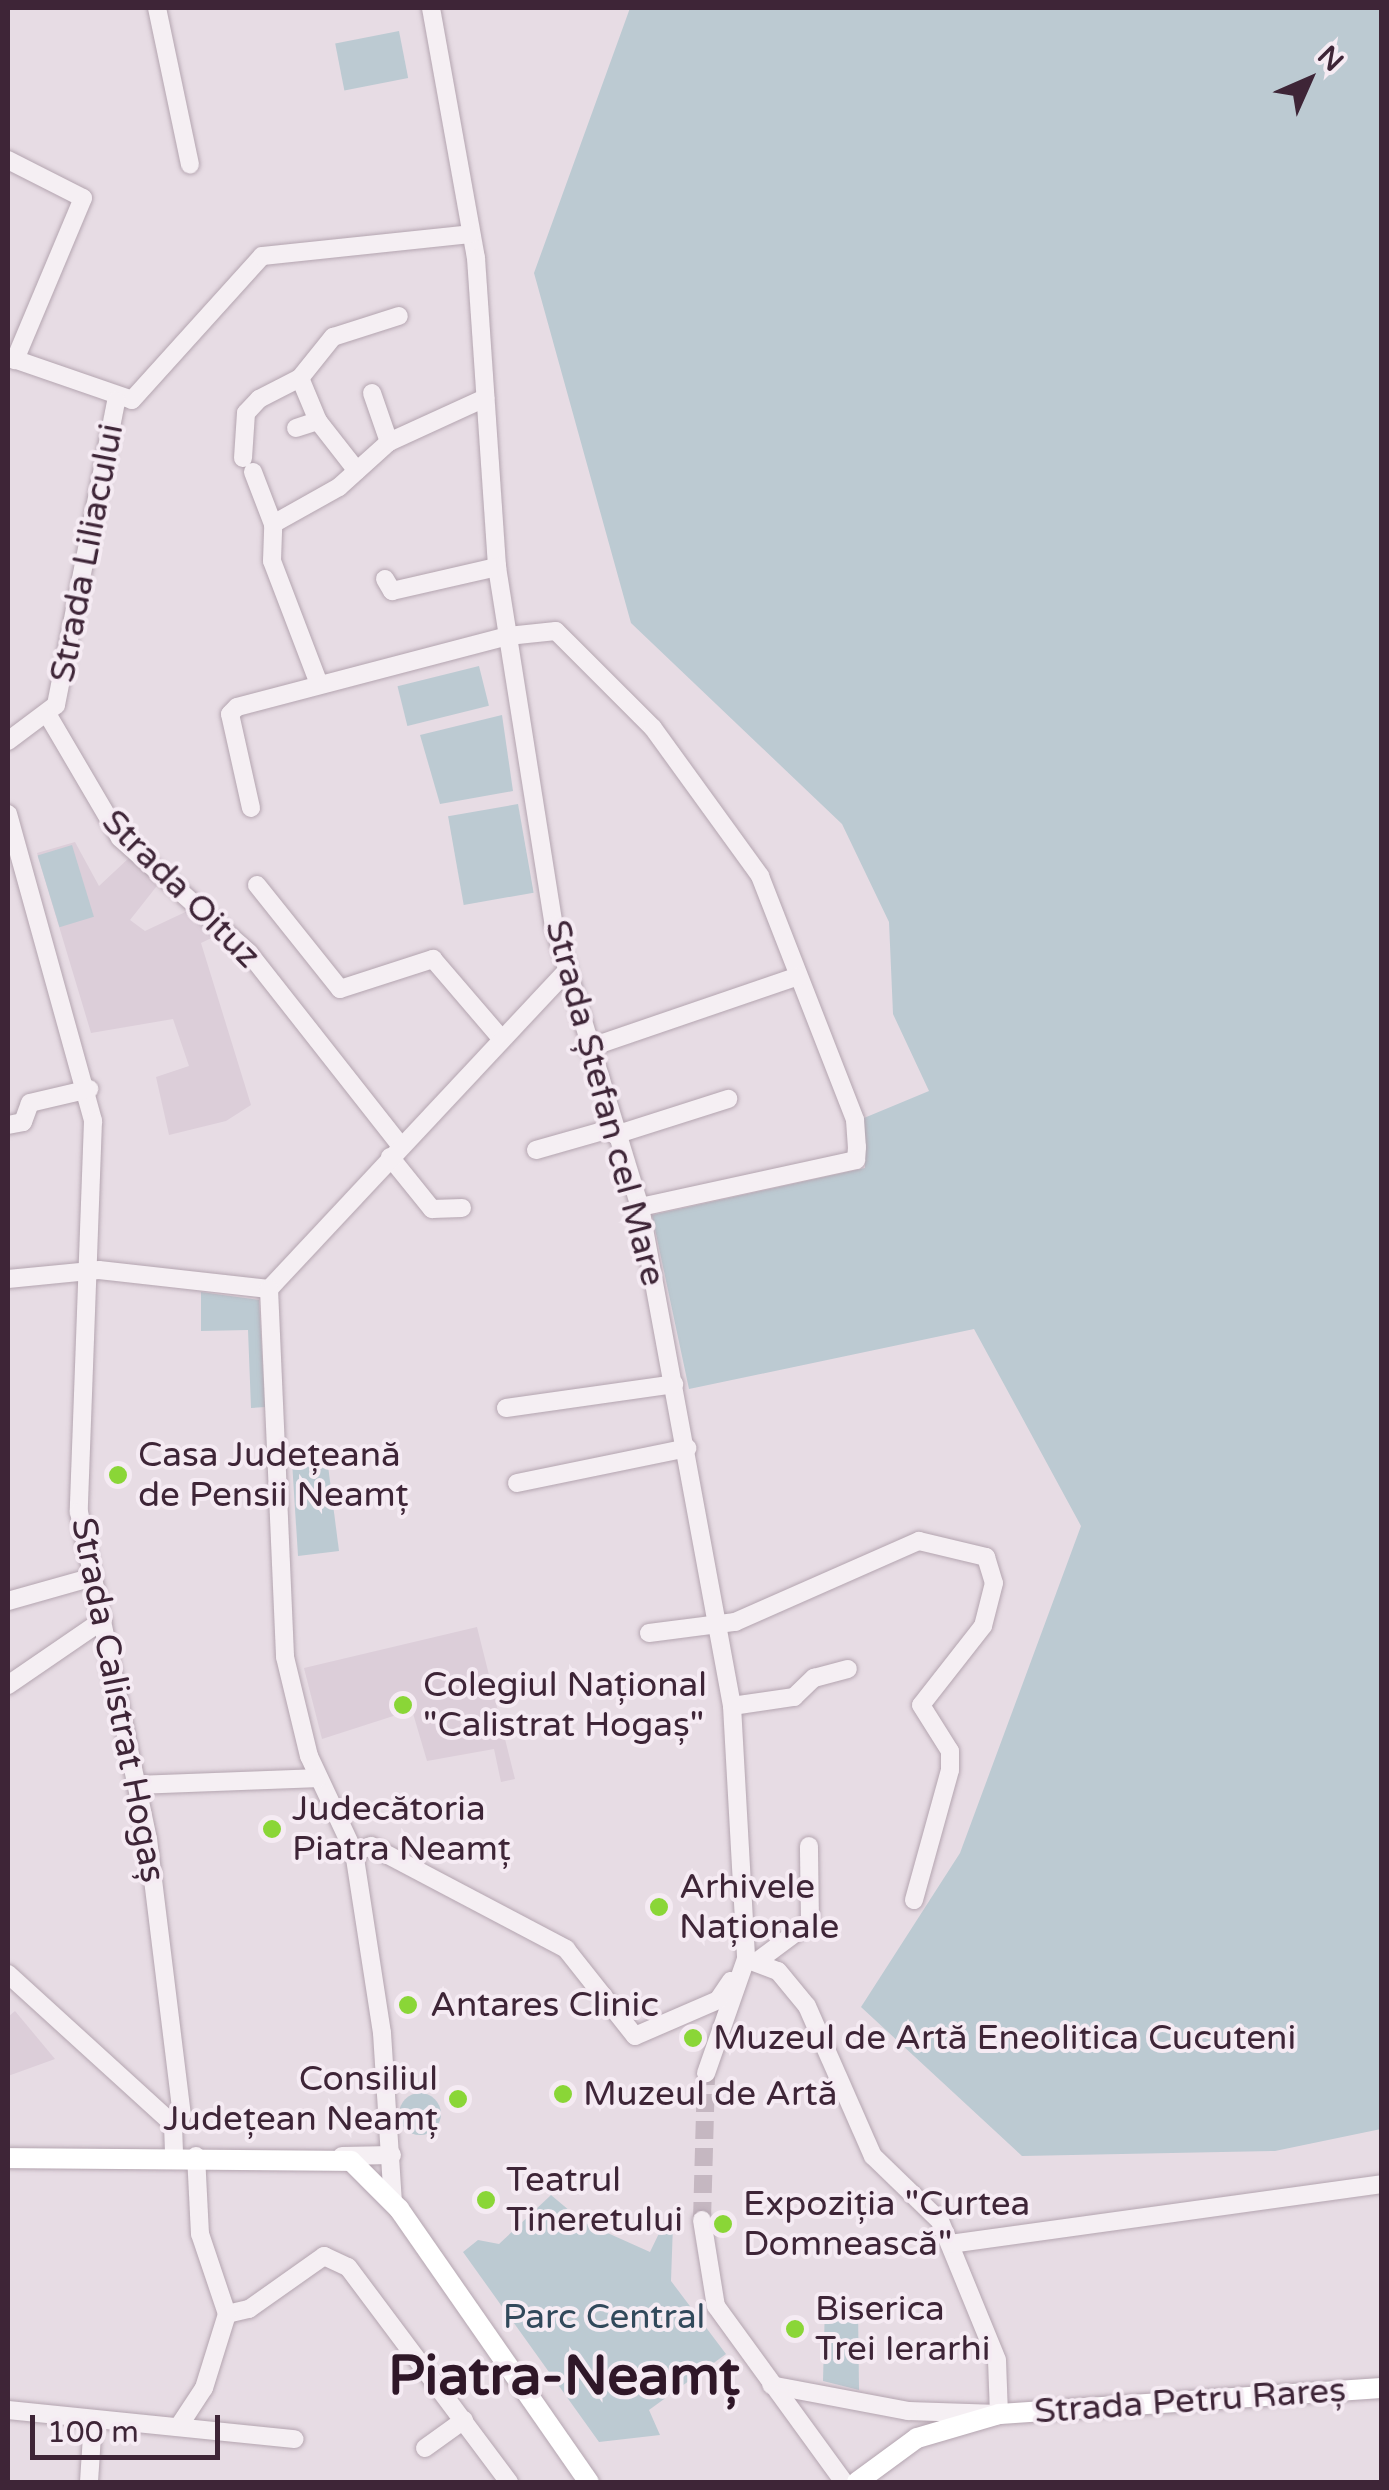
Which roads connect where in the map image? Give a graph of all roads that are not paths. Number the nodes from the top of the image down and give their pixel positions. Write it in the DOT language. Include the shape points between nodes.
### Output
graph roads {
  1 [pos="157,8"];
  2 [pos="432,8"];
  3 [pos="8,160"];
  4 [pos="190,165"];
  5 [pos="471,234"];
  6 [pos="399,316"];
  7 [pos="11,359"];
  8 [pos="300,378"];
  9 [pos="372,393"];
  10 [pos="484,398"];
  11 [pos="116,400"];
  12 [pos="318,421"];
  13 [pos="296,428"];
  14 [pos="389,442"];
  15 [pos="357,471"];
  16 [pos="272,524"];
  17 [pos="498,567"];
  18 [pos="386,579"];
  19 [pos="508,636"];
  20 [pos="320,684"];
  21 [pos="48,718"];
  22 [pos="8,741"];
  23 [pos="250,808"];
  24 [pos="8,814"];
  25 [pos="257,885"];
  26 [pos="564,974"];
  27 [pos="798,976"];
  28 [pos="499,1036"];
  29 [pos="588,1048"];
  30 [pos="89,1089"];
  31 [pos="728,1099"];
  32 [pos="8,1125"];
  33 [pos="614,1131"];
  34 [pos="536,1150"];
  35 [pos="395,1151"];
  36 [pos="640,1207"];
  37 [pos="462,1208"];
  38 [pos="91,1270"];
  39 [pos="8,1279"];
  40 [pos="270,1288"];
  41 [pos="674,1384"];
  42 [pos="506,1408"];
  43 [pos="686,1448"];
  44 [pos="517,1484"];
  45 [pos="93,1577"];
  46 [pos="8,1601"];
  47 [pos="103,1620"];
  48 [pos="721,1625"];
  49 [pos="649,1633"];
  50 [pos="848,1669"];
  51 [pos="8,1686"];
  52 [pos="732,1706"];
  53 [pos="318,1778"];
  54 [pos="138,1785"];
  55 [pos="809,1846"];
  56 [pos="354,1852"];
  57 [pos="914,1900"];
  58 [pos="750,1962"];
  59 [pos="8,1974"];
  60 [pos="706,2073"];
  61 [pos="173,2124"];
  62 [pos="392,2154"];
  63 [pos="174,2156"];
  64 [pos="196,2156"];
  65 [pos="342,2156"];
  66 [pos="8,2158"];
  67 [pos="1382,2184"];
  68 [pos="393,2201"];
  69 [pos="702,2220"];
  70 [pos="950,2244"];
  71 [pos="226,2314"];
  72 [pos="770,2385"];
  73 [pos="1382,2388"];
  74 [pos="8,2410"];
  75 [pos="999,2414"];
  76 [pos="93,2420"];
  77 [pos="464,2420"];
  78 [pos="179,2426"];
  79 [pos="295,2439"];
  80 [pos="425,2448"];
  81 [pos="585,2473"];
  82 [pos="848,2479"];
  83 [pos="89,2482"];
  84 [pos="509,2482"];
  85 [pos="605,2482"];
  1 -- 4 [label="street"];
  2 -- 5 [label="street, Strada Ștefan cel Mare"];
  3 -- 7 [label="street" via="83,198"];
  5 -- 10 [label="street, Strada Ștefan cel Mare"];
  5 -- 11 [label="street, Strada Liliacului" via="262,256 144,391"];
  6 -- 8 [label="street" via="333,337"];
  7 -- 11 [label="street"];
  8 -- 12 [label="street"];
  8 -- 16 [label="street" via="285,379 249,409 248,466"];
  9 -- 14 [label="street"];
  10 -- 14 [label="street"];
  10 -- 17 [label="street, Strada Ștefan cel Mare"];
  11 -- 21 [label="street, Strada Liliacului" via="75,636"];
  12 -- 13 [label="street"];
  12 -- 15 [label="street"];
  14 -- 15 [label="street"];
  15 -- 16 [label="street"];
  16 -- 20 [label="street" via="272,561"];
  17 -- 18 [label="street" via="392,591"];
  17 -- 19 [label="street, Strada Ștefan cel Mare"];
  19 -- 20 [label="street"];
  19 -- 26 [label="street, Strada Ștefan cel Mare"];
  19 -- 27 [label="street" via="556,630 653,728 748,852"];
  20 -- 23 [label="street" via="230,714"];
  21 -- 22 [label="street, Strada Liliacului"];
  21 -- 35 [label="street, Strada Oituz" via="120,838 249,953"];
  24 -- 30 [label="street, Strada Calistrat Hogaș"];
  25 -- 28 [label="street" via="340,989 434,959"];
  26 -- 28 [label="street"];
  26 -- 29 [label="street, Strada Ștefan cel Mare"];
  27 -- 29 [label="street"];
  27 -- 36 [label="street" via="855,1120 856,1160"];
  28 -- 35 [label="street"];
  29 -- 33 [label="street, Strada Ștefan cel Mare"];
  30 -- 32 [label="street" via="30,1103 22,1122"];
  30 -- 38 [label="street, Strada Calistrat Hogaș"];
  31 -- 33 [label="street"];
  33 -- 34 [label="street"];
  33 -- 36 [label="street, Strada Ștefan cel Mare"];
  35 -- 37 [label="street, Strada Oituz" via="432,1208"];
  35 -- 40 [label="street"];
  36 -- 41 [label="street, Strada Ștefan cel Mare"];
  38 -- 39 [label="street"];
  38 -- 40 [label="street"];
  38 -- 45 [label="street, Strada Calistrat Hogaș" via="79,1512"];
  40 -- 53 [label="street" via="285,1657"];
  41 -- 42 [label="street"];
  41 -- 43 [label="street, Strada Ștefan cel Mare"];
  43 -- 44 [label="street"];
  43 -- 48 [label="street, Strada Ștefan cel Mare"];
  45 -- 46 [label="street"];
  45 -- 47 [label="street, Strada Calistrat Hogaș"];
  47 -- 51 [label="street"];
  47 -- 54 [label="street, Strada Calistrat Hogaș"];
  48 -- 49 [label="street"];
  48 -- 52 [label="street, Strada Ștefan cel Mare"];
  48 -- 57 [label="street" via="918,1541 986,1557 994,1584 983,1626 922,1706 950,1770"];
  50 -- 52 [label="street" via="814,1678 794,1697"];
  52 -- 58 [label="street, Strada Ștefan cel Mare"];
  53 -- 54 [label="street"];
  53 -- 56 [label="street"];
  54 -- 61 [label="street, Strada Calistrat Hogaș" via="182,2115"];
  55 -- 58 [label="street" via="810,1922"];
  56 -- 58 [label="street" via="371,1846 566,1950 634,2036 718,2000"];
  56 -- 62 [label="street"];
  58 -- 60 [label="street, Strada Ștefan cel Mare"];
  58 -- 70 [label="street" via="807,2006 874,2156 930,2208"];
  59 -- 61 [label="street"];
  61 -- 63 [label="street"];
  62 -- 65 [label="street"];
  62 -- 68 [label="street"];
  63 -- 64 [label="main road"];
  63 -- 66 [label="main road"];
  64 -- 65 [label="main road"];
  64 -- 71 [label="street" via="200,2234"];
  65 -- 68 [label="main road"];
  67 -- 70 [label="street"];
  68 -- 81 [label="main road"];
  69 -- 72 [label="street" via="716,2306"];
  70 -- 75 [label="street" via="997,2360"];
  71 -- 77 [label="street" via="249,2309 324,2256 370,2287"];
  71 -- 78 [label="street" via="204,2388"];
  72 -- 75 [label="street, Strada Petru Rareș" via="908,2411"];
  72 -- 82 [label="street" via="822,2458"];
  73 -- 75 [label="main road, Strada Petru Rareș"];
  74 -- 76 [label="street"];
  75 -- 82 [label="main road, Strada Petru Rareș" via="918,2438"];
  76 -- 78 [label="street"];
  76 -- 83 [label="street"];
  77 -- 80 [label="street"];
  77 -- 84 [label="street"];
  78 -- 79 [label="street"];
  81 -- 85 [label="main road"];
}
